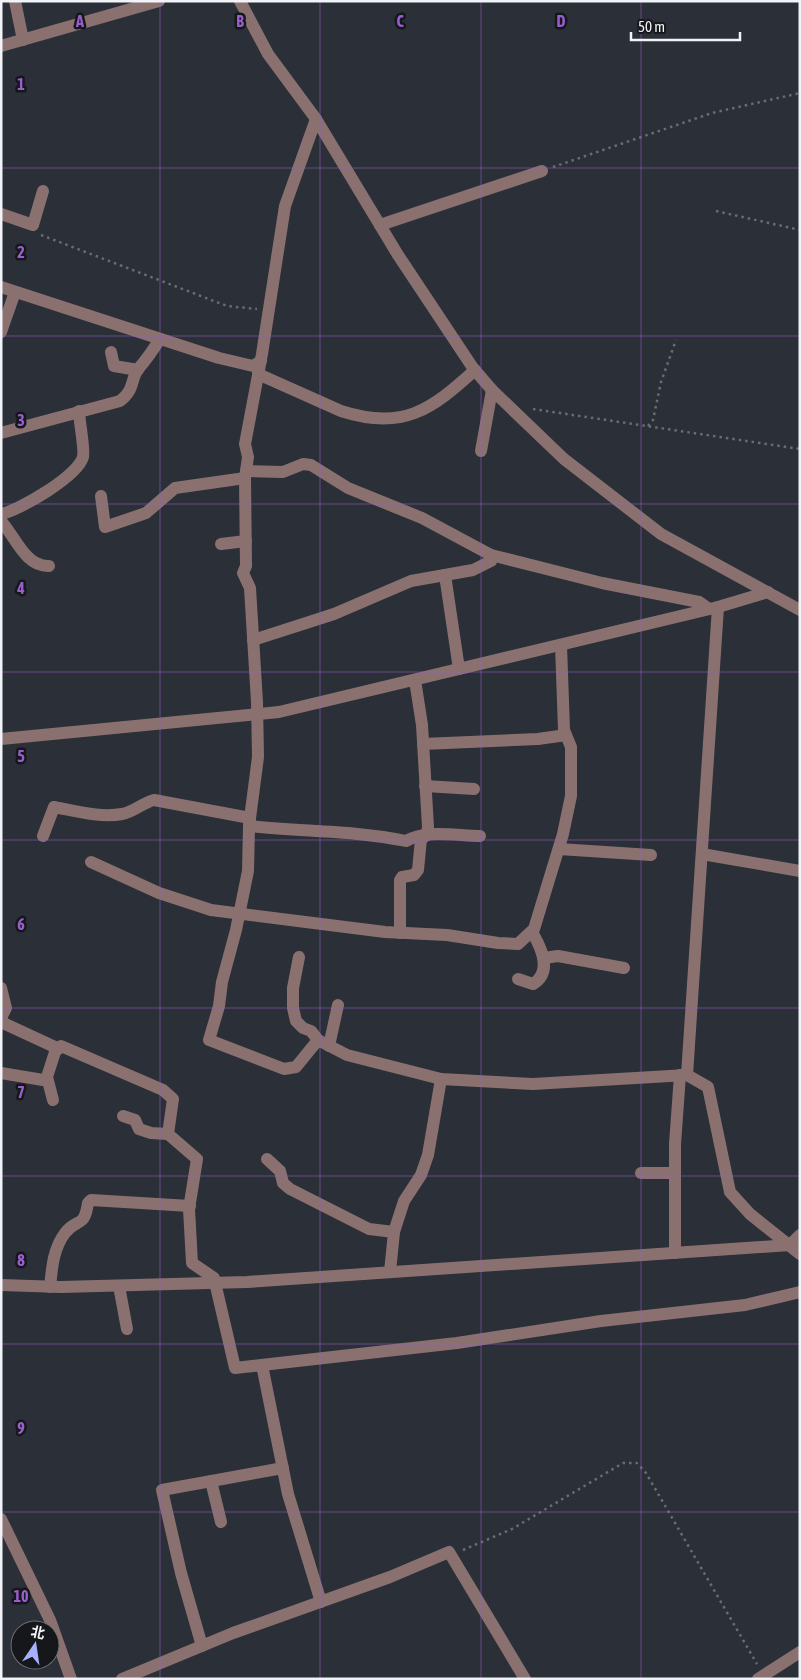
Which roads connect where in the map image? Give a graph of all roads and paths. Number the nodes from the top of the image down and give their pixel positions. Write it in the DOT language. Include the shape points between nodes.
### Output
graph roads {
  1 [pos="15,1"];
  2 [pos="160,1"];
  3 [pos="240,1"];
  4 [pos="141,4"];
  5 [pos="23,40"];
  6 [pos="1,46"];
  7 [pos="800,93"];
  8 [pos="316,119"];
  9 [pos="542,171"];
  10 [pos="43,191"];
  11 [pos="716,211"];
  12 [pos="1,214"];
  13 [pos="380,225"];
  14 [pos="800,230"];
  15 [pos="37,234"];
  16 [pos="1,287"];
  17 [pos="14,292"];
  18 [pos="268,310"];
  19 [pos="1,332"];
  20 [pos="160,339"];
  21 [pos="676,340"];
  22 [pos="111,352"];
  23 [pos="261,361"];
  24 [pos="138,370"];
  25 [pos="475,370"];
  26 [pos="258,374"];
  27 [pos="492,390"];
  28 [pos="532,409"];
  29 [pos="79,411"];
  30 [pos="648,426"];
  31 [pos="1,432"];
  32 [pos="800,448"];
  33 [pos="481,451"];
  34 [pos="245,475"];
  35 [pos="101,496"];
  36 [pos="1,514"];
  37 [pos="1,521"];
  38 [pos="246,541"];
  39 [pos="221,544"];
  40 [pos="491,554"];
  41 [pos="49,566"];
  42 [pos="445,575"];
  43 [pos="768,592"];
  44 [pos="714,608"];
  45 [pos="800,610"];
  46 [pos="253,640"];
  47 [pos="560,645"];
  48 [pos="459,669"];
  49 [pos="415,680"];
  50 [pos="256,715"];
  51 [pos="566,735"];
  52 [pos="1,739"];
  53 [pos="423,744"];
  54 [pos="425,786"];
  55 [pos="474,789"];
  56 [pos="250,822"];
  57 [pos="427,835"];
  58 [pos="43,836"];
  59 [pos="480,836"];
  60 [pos="559,849"];
  61 [pos="702,854"];
  62 [pos="651,855"];
  63 [pos="91,862"];
  64 [pos="800,871"];
  65 [pos="239,914"];
  66 [pos="532,932"];
  67 [pos="400,933"];
  68 [pos="300,957"];
  69 [pos="544,958"];
  70 [pos="624,968"];
  71 [pos="518,979"];
  72 [pos="1,988"];
  73 [pos="338,1005"];
  74 [pos="1,1020"];
  75 [pos="324,1043"];
  76 [pos="57,1048"];
  77 [pos="1,1073"];
  78 [pos="684,1075"];
  79 [pos="47,1077"];
  80 [pos="441,1079"];
  81 [pos="53,1100"];
  82 [pos="123,1116"];
  83 [pos="168,1134"];
  84 [pos="267,1159"];
  85 [pos="641,1173"];
  86 [pos="675,1173"];
  87 [pos="190,1206"];
  88 [pos="394,1232"];
  89 [pos="800,1235"];
  90 [pos="790,1244"];
  91 [pos="675,1253"];
  92 [pos="800,1254"];
  93 [pos="390,1272"];
  94 [pos="214,1283"];
  95 [pos="1,1284"];
  96 [pos="120,1286"];
  97 [pos="50,1287"];
  98 [pos="800,1292"];
  99 [pos="126,1329"];
  100 [pos="262,1365"];
  101 [pos="283,1468"];
  102 [pos="211,1481"];
  103 [pos="1,1519"];
  104 [pos="220,1522"];
  105 [pos="452,1555"];
  106 [pos="321,1602"];
  107 [pos="202,1646"];
  108 [pos="800,1652"];
  109 [pos="760,1677"];
  110 [pos="71,1679"];
  111 [pos="122,1679"];
  112 [pos="525,1679"];
  1 -- 5 [label="street"];
  2 -- 4 [label="street"];
  3 -- 8 [label="street" via="268,54"];
  4 -- 5 [label="street"];
  5 -- 6 [label="street"];
  7 -- 9 [label="path" via="712,113"];
  8 -- 13 [label="street"];
  8 -- 18 [label="street" via="284,206"];
  9 -- 13 [label="street"];
  10 -- 12 [label="street" via="32,225"];
  11 -- 14 [label="path"];
  13 -- 25 [label="street"];
  15 -- 18 [label="path" via="227,306"];
  16 -- 17 [label="street"];
  17 -- 19 [label="street"];
  17 -- 20 [label="street"];
  18 -- 23 [label="street"];
  20 -- 23 [label="street" via="253,366"];
  20 -- 24 [label="street"];
  21 -- 30 [label="path" via="660,382 653,420"];
  22 -- 24 [label="street" via="114,366"];
  23 -- 26 [label="street"];
  24 -- 29 [label="street" via="131,392 120,401"];
  25 -- 26 [label="street" via="426,410 393,419 347,413"];
  25 -- 27 [label="street"];
  26 -- 34 [label="street" via="245,444 248,457"];
  27 -- 33 [label="street"];
  27 -- 43 [label="street" via="564,459 661,534"];
  28 -- 30 [label="path"];
  29 -- 31 [label="street"];
  29 -- 36 [label="street" via="84,453 80,465 36,499"];
  30 -- 32 [label="path"];
  34 -- 35 [label="street" via="175,488 146,513 105,527"];
  34 -- 38 [label="street"];
  34 -- 40 [label="street" via="283,472 303,464 311,465 356,492 422,518"];
  37 -- 41 [label="street" via="17,546 35,562"];
  38 -- 39 [label="street"];
  38 -- 46 [label="street" via="243,573 250,588"];
  40 -- 42 [label="street" via="491,561 473,570"];
  40 -- 44 [label="street"];
  42 -- 46 [label="street" via="412,581 334,614"];
  42 -- 48 [label="street"];
  43 -- 44 [label="street"];
  43 -- 45 [label="street"];
  44 -- 47 [label="street"];
  44 -- 61 [label="street"];
  46 -- 50 [label="street" via="258,702"];
  47 -- 48 [label="street"];
  47 -- 51 [label="street"];
  48 -- 49 [label="street"];
  49 -- 50 [label="street"];
  49 -- 53 [label="street"];
  50 -- 52 [label="street"];
  50 -- 56 [label="street" via="258,757"];
  51 -- 53 [label="street"];
  51 -- 60 [label="street" via="571,747 571,796"];
  53 -- 54 [label="street"];
  54 -- 55 [label="street"];
  54 -- 57 [label="street"];
  56 -- 57 [label="street" via="288,830 361,833 406,841 414,836"];
  56 -- 58 [label="street" via="154,800 120,815 80,813 54,807"];
  56 -- 65 [label="street" via="248,871"];
  57 -- 59 [label="street"];
  57 -- 67 [label="street" via="421,839 418,870 402,876 400,880"];
  60 -- 62 [label="street"];
  60 -- 66 [label="street"];
  61 -- 64 [label="street"];
  61 -- 78 [label="street"];
  63 -- 65 [label="street" via="159,893 211,910"];
  65 -- 67 [label="street"];
  65 -- 75 [label="street" via="209,1040 284,1069 296,1067"];
  66 -- 67 [label="street" via="518,944"];
  66 -- 69 [label="street"];
  68 -- 75 [label="street" via="293,988 296,1021"];
  69 -- 70 [label="street" via="558,956"];
  69 -- 71 [label="street" via="543,970 537,981 533,984"];
  72 -- 74 [label="street" via="6,1008"];
  73 -- 75 [label="street"];
  74 -- 76 [label="street"];
  75 -- 80 [label="street" via="347,1055"];
  76 -- 79 [label="street"];
  76 -- 83 [label="street" via="61,1046 169,1094 173,1099"];
  77 -- 79 [label="street" via="36,1080"];
  78 -- 80 [label="street" via="533,1084"];
  78 -- 86 [label="street"];
  78 -- 90 [label="street" via="708,1087 730,1192 750,1214"];
  79 -- 81 [label="street"];
  80 -- 88 [label="street" via="422,1175 404,1201"];
  82 -- 83 [label="street" via="134,1120 140,1129"];
  83 -- 87 [label="street" via="197,1158"];
  84 -- 88 [label="street" via="280,1171 283,1182 290,1189 369,1229"];
  85 -- 86 [label="street"];
  86 -- 91 [label="street"];
  87 -- 94 [label="street" via="192,1263 214,1278"];
  87 -- 97 [label="street" via="91,1200 86,1217 66,1232 59,1243"];
  88 -- 93 [label="street"];
  89 -- 90 [label="street"];
  90 -- 91 [label="street"];
  90 -- 92 [label="street"];
  91 -- 93 [label="street"];
  93 -- 94 [label="street"];
  94 -- 96 [label="street"];
  94 -- 100 [label="street" via="235,1368"];
  95 -- 97 [label="street"];
  96 -- 97 [label="street"];
  96 -- 99 [label="street"];
  98 -- 100 [label="street" via="745,1305"];
  100 -- 101 [label="street"];
  101 -- 102 [label="street"];
  101 -- 106 [label="street"];
  102 -- 104 [label="street"];
  102 -- 107 [label="street" via="162,1490"];
  103 -- 110 [label="street" via="50,1620"];
  105 -- 106 [label="street" via="449,1552"];
  105 -- 109 [label="path" via="512,1529 622,1462 636,1463 656,1488"];
  105 -- 112 [label="street"];
  106 -- 107 [label="street"];
  107 -- 111 [label="street"];
  108 -- 109 [label="street"];
}
